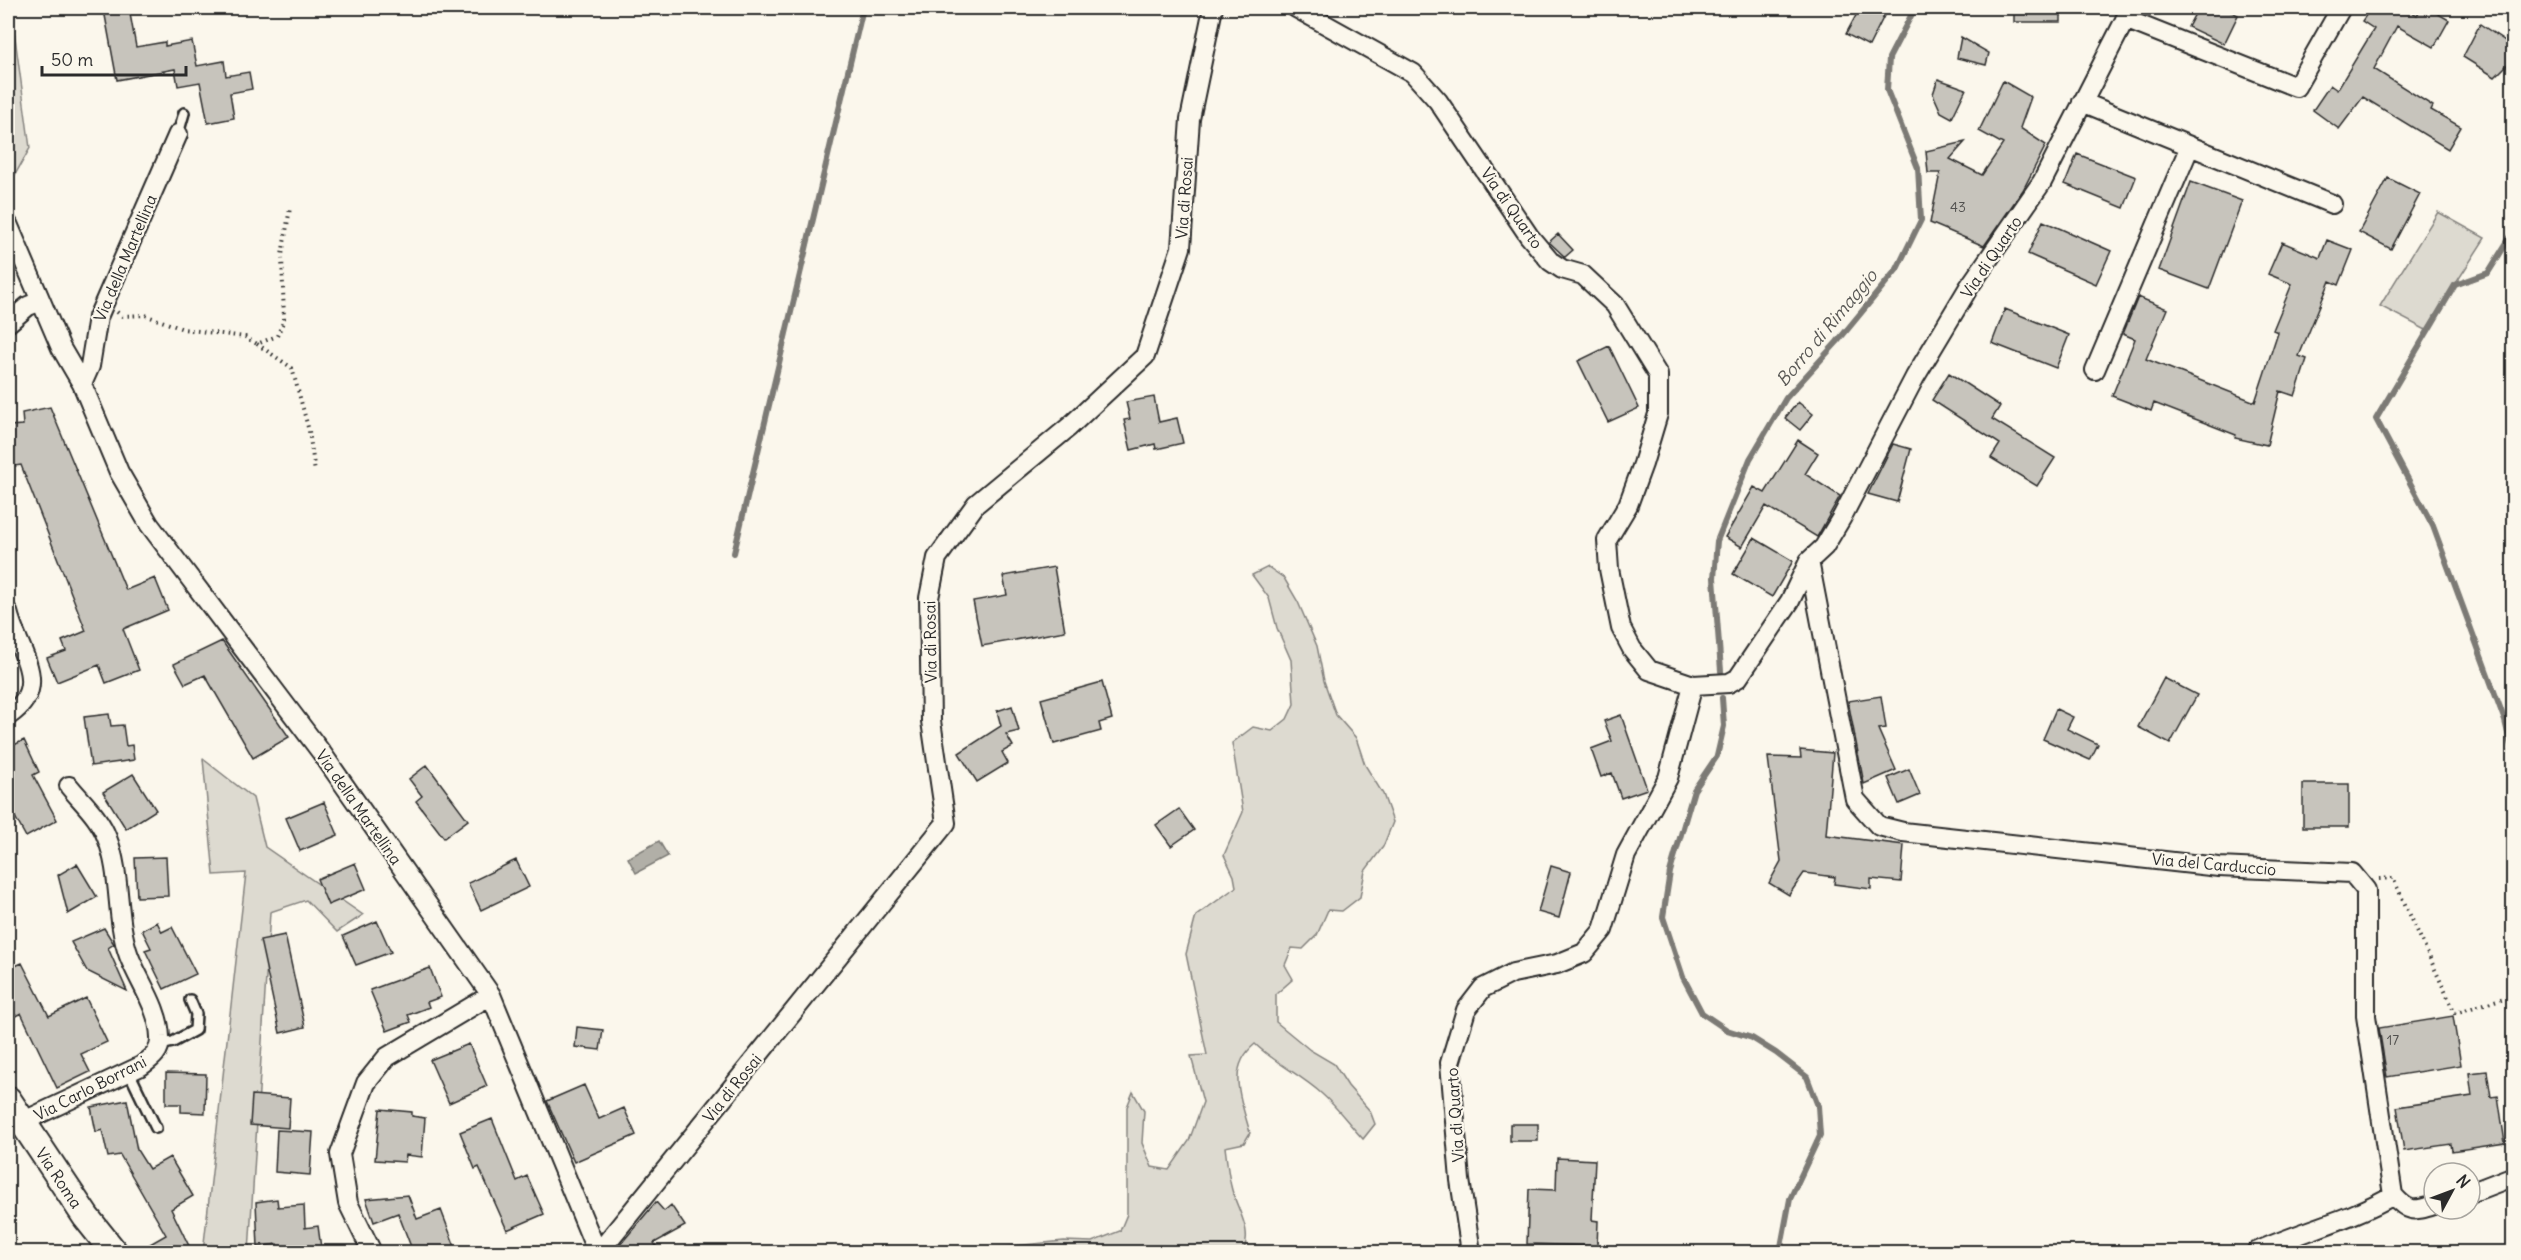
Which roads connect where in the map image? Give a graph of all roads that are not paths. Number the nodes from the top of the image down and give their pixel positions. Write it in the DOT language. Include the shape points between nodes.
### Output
graph roads {
  1 [pos="1213,8"];
  2 [pos="1296,8"];
  3 [pos="2341,8"];
  4 [pos="2128,13"];
  5 [pos="2082,102"];
  6 [pos="184,113"];
  7 [pos="178,134"];
  8 [pos="2190,146"];
  9 [pos="2332,204"];
  10 [pos="8,224"];
  11 [pos="41,301"];
  12 [pos="8,323"];
  13 [pos="2095,370"];
  14 [pos="82,384"];
  15 [pos="1809,561"];
  16 [pos="8,612"];
  17 [pos="1693,685"];
  18 [pos="8,716"];
  19 [pos="69,786"];
  20 [pos="490,995"];
  21 [pos="190,1000"];
  22 [pos="160,1045"];
  23 [pos="129,1072"];
  24 [pos="8,1100"];
  25 [pos="22,1122"];
  26 [pos="156,1128"];
  27 [pos="2514,1176"];
  28 [pos="2482,1188"];
  29 [pos="2393,1195"];
  30 [pos="2422,1208"];
  31 [pos="114,1252"];
  32 [pos="372,1252"];
  33 [pos="598,1252"];
  34 [pos="1471,1252"];
  35 [pos="2256,1252"];
  1 -- 33 [label="street, Via di Rosai" via="1190,119 1180,248 1145,356 1069,427 976,504 937,558 929,598 931,721 946,823"];
  2 -- 17 [label="street, Via di Quarto" via="1413,73 1438,101 1529,236 1550,261 1583,275 1615,305 1658,375 1658,414 1629,505 1607,540 1609,569 1621,628 1632,649 1649,670"];
  3 -- 4 [label="street" via="2296,87"];
  4 -- 5 [label="street, Via di Quarto"];
  5 -- 8 [label="street"];
  5 -- 15 [label="street, Via di Quarto" via="2042,182 1969,287 1915,377 1842,517 1824,547"];
  6 -- 7 [label="lane"];
  7 -- 14 [label="street, Via della Martellina" via="98,317 90,366"];
  8 -- 9 [label="street"];
  8 -- 13 [label="street"];
  10 -- 11 [label="street, Via della Martellina"];
  11 -- 12 [label="street" via="28,306"];
  11 -- 14 [label="street, Via della Martellina"];
  14 -- 20 [label="street, Via della Martellina" via="119,471 149,524 321,752"];
  15 -- 17 [label="street, Via di Quarto" via="1790,601 1738,678 1729,683"];
  15 -- 29 [label="street, Via del Carduccio" via="1855,799 1879,826 1999,844 2105,852 2219,867 2352,873 2360,880 2366,890 2366,1016"];
  16 -- 18 [label="street" via="30,673 31,688 22,706"];
  17 -- 34 [label="street, Via di Quarto" via="1668,778 1626,855 1603,930 1584,953 1557,964 1513,973 1483,988 1466,1010 1450,1063"];
  19 -- 22 [label="street, Via Carlo Borrani" via="108,838 124,938 157,1019"];
  20 -- 32 [label="street" via="387,1057 366,1083 340,1154 348,1203"];
  20 -- 33 [label="street, Via della Martellina"];
  21 -- 22 [label="lane" via="196,1014 195,1030"];
  22 -- 23 [label="street, Via Carlo Borrani" via="149,1060"];
  23 -- 25 [label="street, Via Carlo Borrani"];
  23 -- 26 [label="lane"];
  24 -- 25 [label="main road, Via Roma"];
  25 -- 31 [label="main road, Via Roma"];
  27 -- 28 [label="street"];
  29 -- 30 [label="street" via="2404,1208"];
  29 -- 35 [label="street" via="2368,1209"];
}
